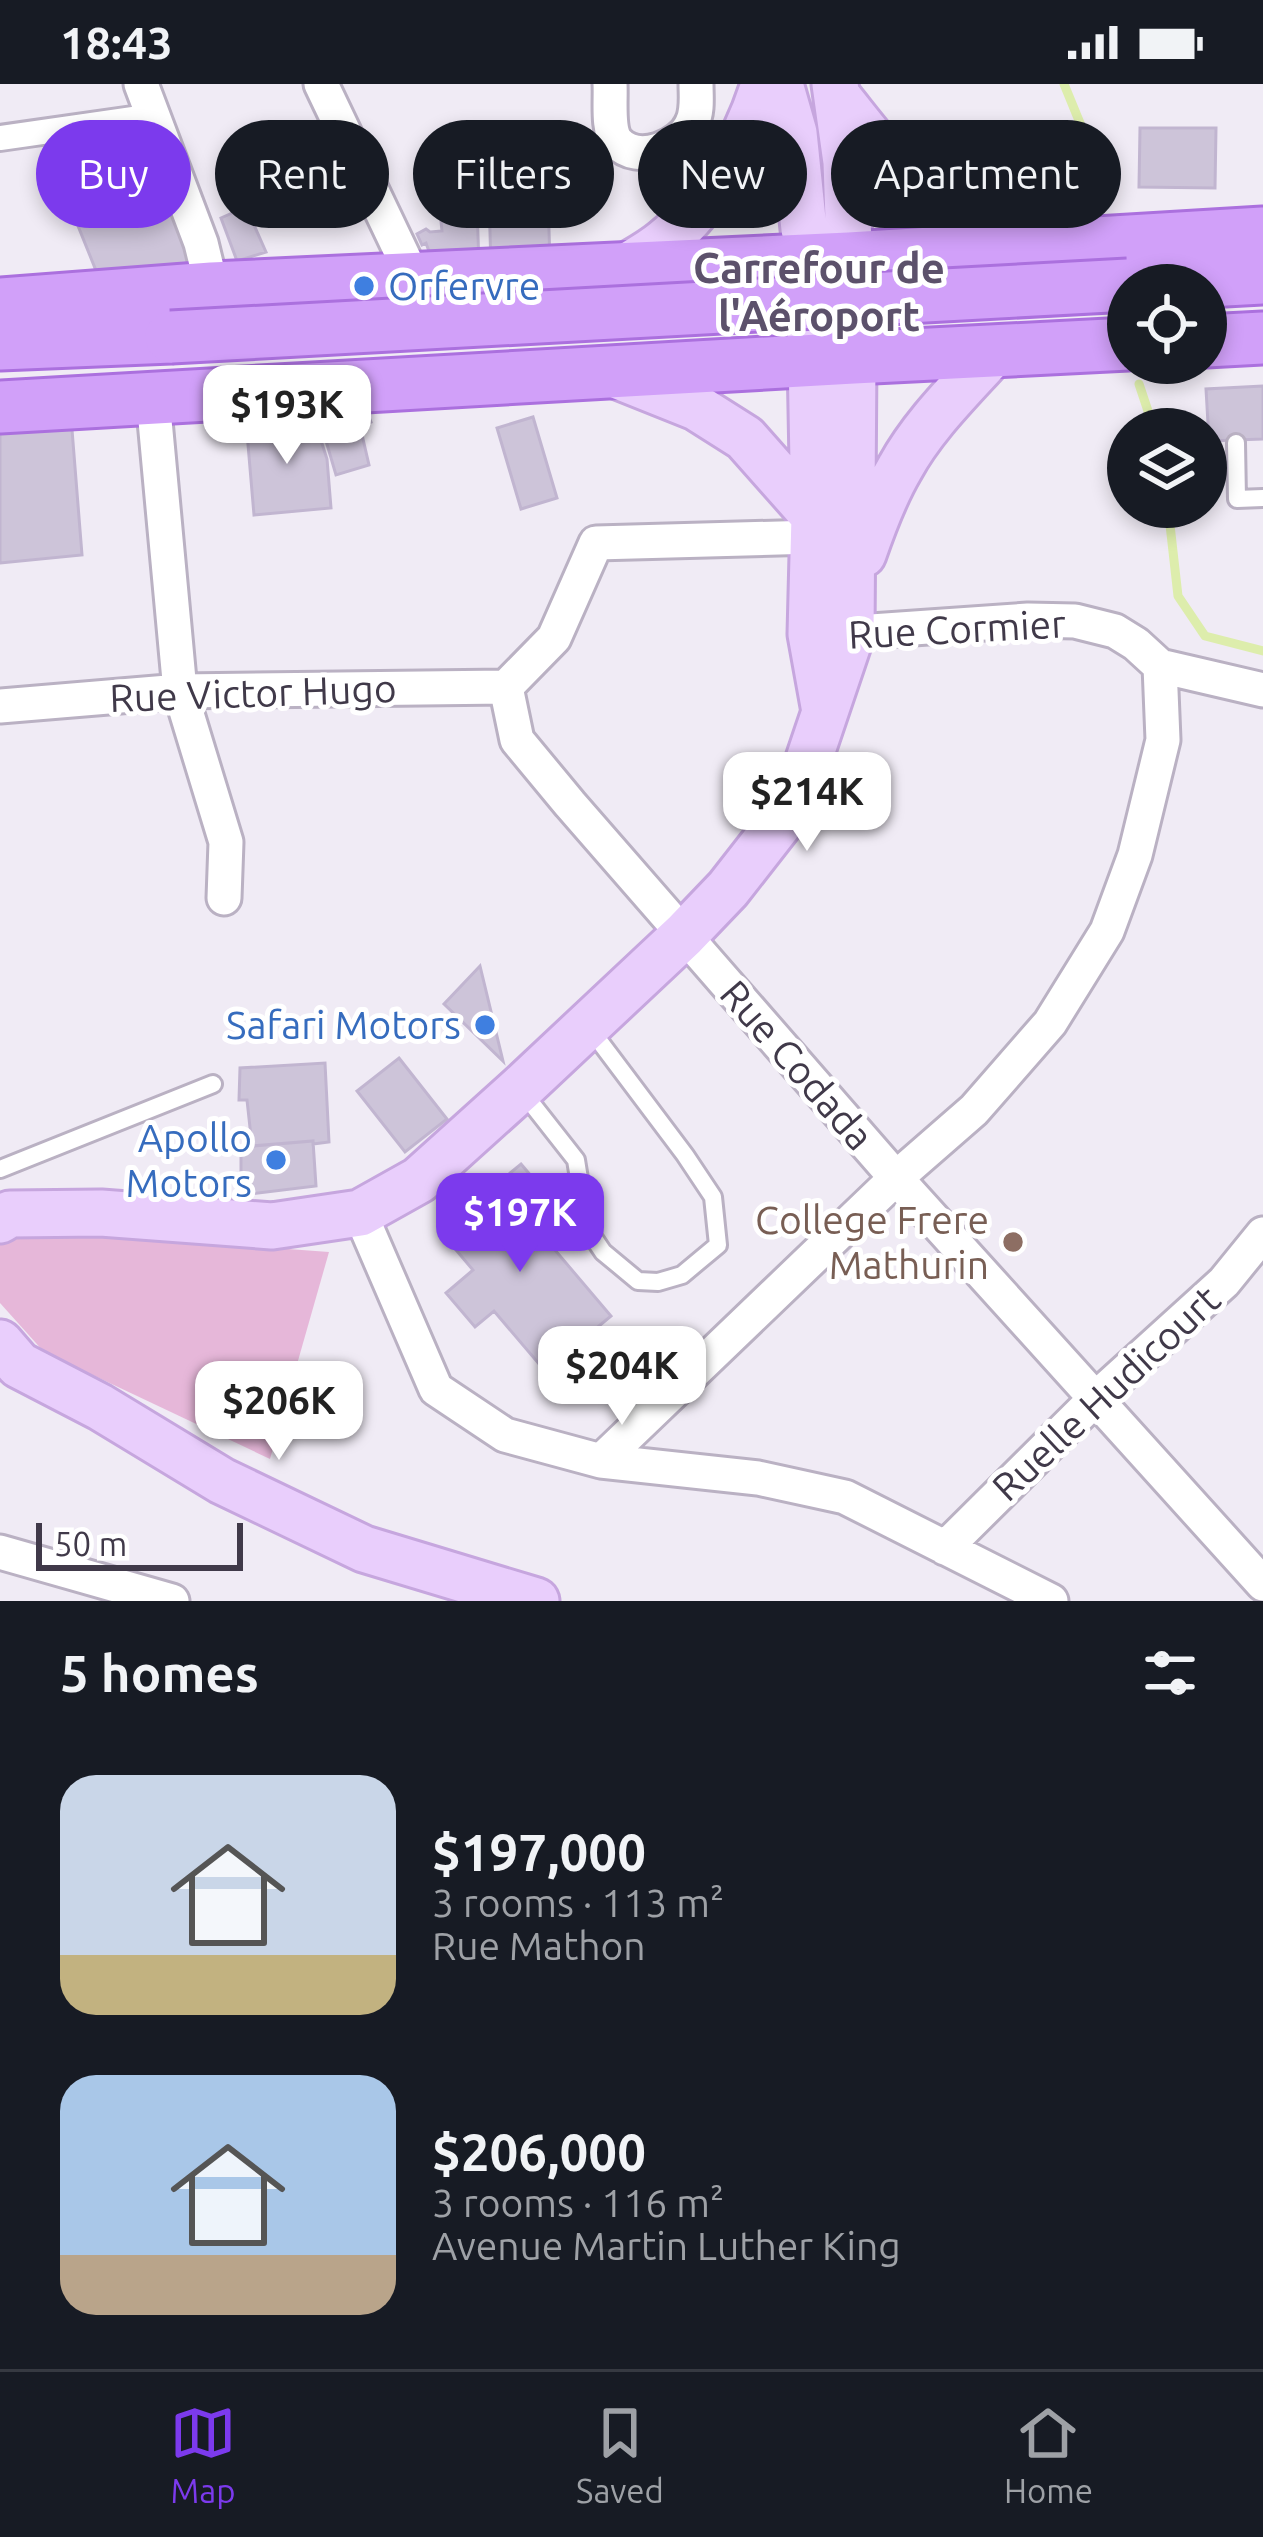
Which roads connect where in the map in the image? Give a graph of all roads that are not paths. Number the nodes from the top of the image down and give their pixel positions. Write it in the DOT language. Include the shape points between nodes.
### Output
graph roads {
  1 [pos="141,84"];
  2 [pos="321,84"];
  3 [pos="610,84"];
  4 [pos="695,84"];
  5 [pos="764,84"];
  6 [pos="780,84"];
  7 [pos="836,89"];
  8 [pos="154,116"];
  9 [pos="0,138"];
  10 [pos="1263,233"];
  11 [pos="835,248"];
  12 [pos="1006,248"];
  13 [pos="624,268"];
  14 [pos="413,277"];
  15 [pos="1263,278"];
  16 [pos="1227,280"];
  17 [pos="212,287"];
  18 [pos="1107,287"];
  19 [pos="0,304"];
  20 [pos="1263,308"];
  21 [pos="1227,309"];
  22 [pos="1107,316"];
  23 [pos="1263,338"];
  24 [pos="1227,339"];
  25 [pos="0,344"];
  26 [pos="1107,345"];
  27 [pos="995,351"];
  28 [pos="826,366"];
  29 [pos="165,367"];
  30 [pos="0,372"];
  31 [pos="611,373"];
  32 [pos="0,407"];
  33 [pos="1236,443"];
  34 [pos="1263,498"];
  35 [pos="814,526"];
  36 [pos="842,614"];
  37 [pos="1160,666"];
  38 [pos="506,687"];
  39 [pos="1263,690"];
  40 [pos="180,691"];
  41 [pos="0,706"];
  42 [pos="224,898"];
  43 [pos="684,935"];
  44 [pos="588,1026"];
  45 [pos="213,1084"];
  46 [pos="520,1089"];
  47 [pos="0,1168"];
  48 [pos="896,1178"];
  49 [pos="360,1213"];
  50 [pos="0,1220"];
  51 [pos="1263,1234"];
  52 [pos="0,1343"];
  53 [pos="1094,1400"];
  54 [pos="601,1461"];
  55 [pos="945,1548"];
  56 [pos="0,1552"];
  57 [pos="1263,1584"];
  58 [pos="500,1598"];
  59 [pos="172,1601"];
  60 [pos="1051,1601"];
  1 -- 8 [label="street"];
  2 -- 14 [label="street"];
  3 -- 4 [label="street" via="614,139 649,154 692,125"];
  5 -- 13 [label="main road" via="703,200 665,242"];
  6 -- 11 [label="main road"];
  7 -- 11 [label="main road" via="846,162"];
  7 -- 12 [label="main road" via="917,188"];
  8 -- 9 [label="street"];
  8 -- 17 [label="street"];
  10 -- 12 [label="main road"];
  11 -- 12 [label="main road"];
  11 -- 13 [label="main road"];
  11 -- 28 [label="main road"];
  13 -- 14 [label="main road"];
  14 -- 17 [label="main road"];
  15 -- 16 [label="main road"];
  17 -- 19 [label="main road"];
  18 -- 29 [label="main road, bridge"];
  20 -- 21 [label="main road"];
  22 -- 29 [label="main road"];
  23 -- 24 [label="main road"];
  25 -- 29 [label="main road"];
  26 -- 27 [label="main road"];
  27 -- 28 [label="main road"];
  27 -- 36 [label="main road" via="900,466"];
  28 -- 31 [label="main road"];
  28 -- 35 [label="main road"];
  28 -- 36 [label="main road"];
  29 -- 30 [label="main road"];
  29 -- 31 [label="main road"];
  29 -- 32 [label="main road"];
  29 -- 40 [label="street"];
  31 -- 35 [label="main road" via="696,407 745,438"];
  33 -- 34 [label="lane" via="1237,499"];
  35 -- 36 [label="main road"];
  35 -- 38 [label="street" via="596,543 554,638"];
  36 -- 37 [label="street, Rue Cormier" via="1075,621 1115,631"];
  36 -- 43 [label="main road" via="802,780 778,826"];
  37 -- 39 [label="street"];
  37 -- 48 [label="street" via="1163,740 1136,855 1107,931 1050,1023 974,1109"];
  38 -- 40 [label="street, Rue Victor Hugo"];
  38 -- 43 [label="street, Rue Codada" via="517,740"];
  40 -- 41 [label="street, Rue Victor Hugo"];
  40 -- 42 [label="street" via="226,842"];
  43 -- 44 [label="main road"];
  43 -- 48 [label="street, Rue Codada"];
  44 -- 46 [label="main road"];
  44 -- 46 [label="lane" via="713,1197 718,1244 682,1275 638,1281 587,1228 576,1160"];
  45 -- 47 [label="lane"];
  46 -- 49 [label="main road" via="419,1180"];
  48 -- 53 [label="street, Rue Codada"];
  48 -- 54 [label="street"];
  49 -- 50 [label="main road" via="272,1226 101,1213"];
  49 -- 54 [label="street" via="436,1389 505,1435"];
  51 -- 53 [label="street, Ruelle Hudicourt" via="1224,1282"];
  52 -- 58 [label="main road" via="19,1365 222,1481 364,1549"];
  53 -- 55 [label="street, Ruelle Hudicourt"];
  53 -- 57 [label="street, Rue Codada"];
  54 -- 55 [label="street" via="758,1478 845,1497"];
  55 -- 60 [label="street"];
  56 -- 59 [label="street"];
}
